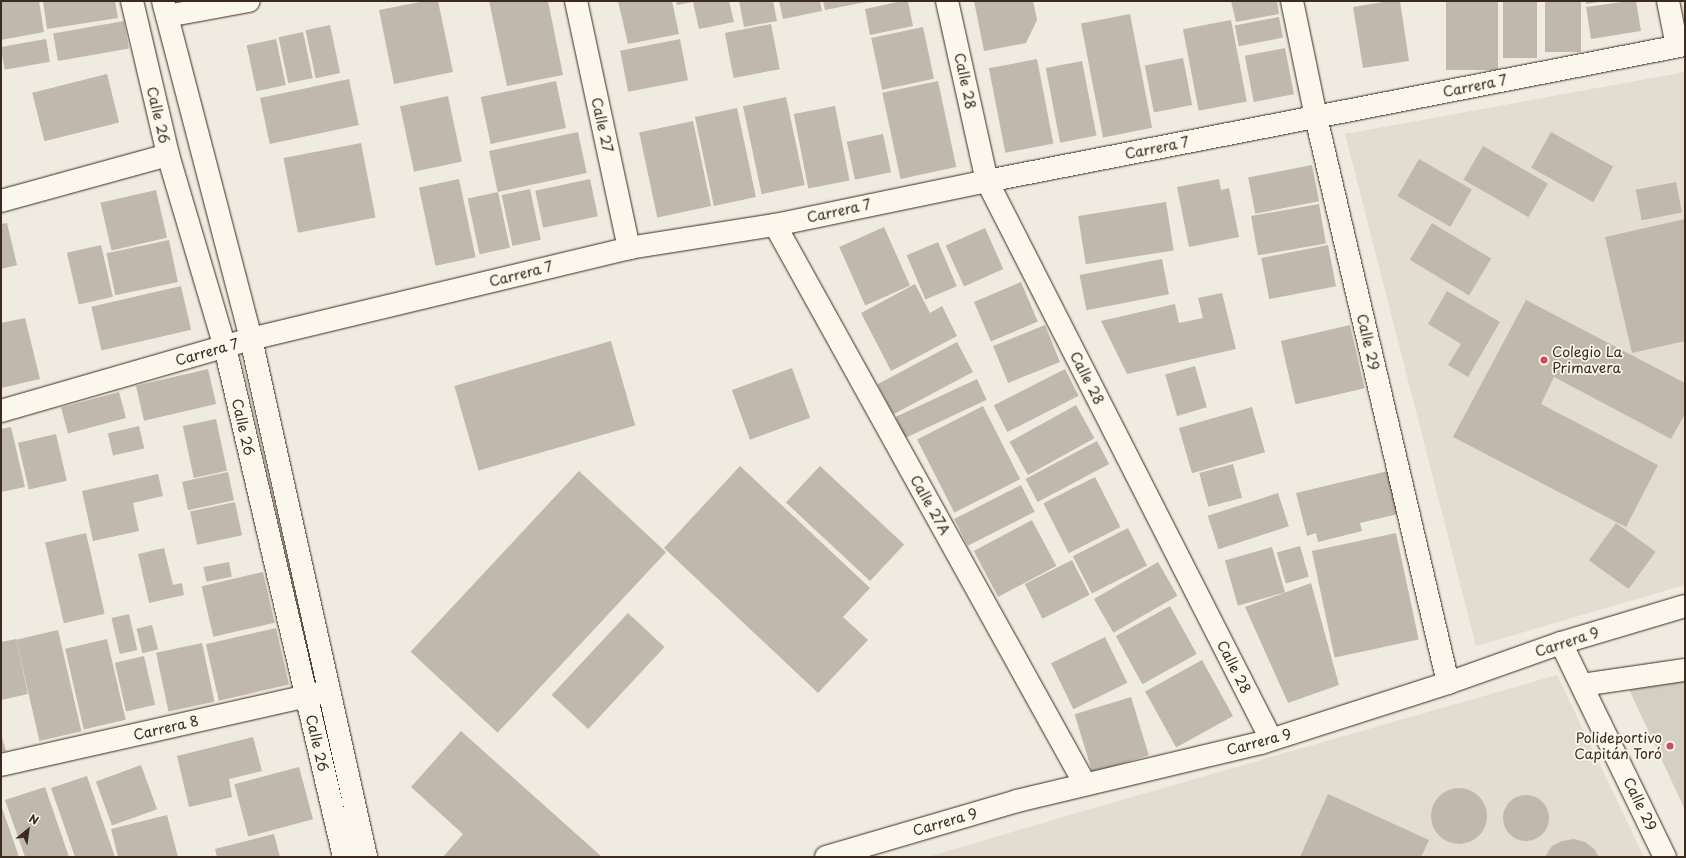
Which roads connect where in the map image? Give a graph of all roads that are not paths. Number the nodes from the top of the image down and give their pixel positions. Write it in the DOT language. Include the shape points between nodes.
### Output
graph roads {
  1 [pos="132,1"];
  2 [pos="249,1"];
  3 [pos="576,1"];
  4 [pos="947,1"];
  5 [pos="1292,1"];
  6 [pos="1668,1"];
  7 [pos="165,8"];
  8 [pos="1681,46"];
  9 [pos="1316,117"];
  10 [pos="168,155"];
  11 [pos="987,181"];
  12 [pos="1,201"];
  13 [pos="775,225"];
  14 [pos="629,248"];
  15 [pos="251,339"];
  16 [pos="225,347"];
  17 [pos="1,411"];
  18 [pos="1685,606"];
  19 [pos="1561,643"];
  20 [pos="1685,670"];
  21 [pos="1448,683"];
  22 [pos="1582,686"];
  23 [pos="330,690"];
  24 [pos="306,696"];
  25 [pos="1271,739"];
  26 [pos="1,765"];
  27 [pos="1085,784"];
  28 [pos="344,857"];
  29 [pos="366,857"];
  30 [pos="826,857"];
  31 [pos="1665,857"];
  1 -- 10 [label="street, Calle 26"];
  2 -- 7 [label="street"];
  3 -- 14 [label="street, Calle 27"];
  4 -- 11 [label="street, Calle 28"];
  5 -- 9 [label="street, Calle 29"];
  6 -- 8 [label="street"];
  7 -- 15 [label="street, Calle 26"];
  8 -- 9 [label="street, Carrera 7"];
  9 -- 11 [label="street, Carrera 7"];
  9 -- 21 [label="street, Calle 29"];
  10 -- 12 [label="street"];
  10 -- 16 [label="street, Calle 26"];
  11 -- 13 [label="street, Carrera 7"];
  11 -- 25 [label="street, Calle 28"];
  13 -- 14 [label="street, Carrera 7"];
  13 -- 27 [label="street, Calle 27A"];
  14 -- 15 [label="street, Carrera 7"];
  15 -- 16 [label="street, Carrera 7"];
  15 -- 23 [label="street, Calle 26"];
  16 -- 17 [label="street, Carrera 7"];
  16 -- 24 [label="street, Calle 26"];
  18 -- 19 [label="street, Carrera 9"];
  19 -- 21 [label="street, Carrera 9"];
  19 -- 22 [label="street, Calle 29"];
  20 -- 22 [label="street"];
  21 -- 25 [label="street, Carrera 9"];
  22 -- 31 [label="street, Calle 29"];
  23 -- 24 [label="street, Carrera 8"];
  23 -- 29 [label="street, Calle 26"];
  24 -- 26 [label="street, Carrera 8"];
  24 -- 28 [label="street, Calle 26"];
  25 -- 27 [label="street, Carrera 9"];
  27 -- 30 [label="street, Carrera 9" via="1017,801"];
}
